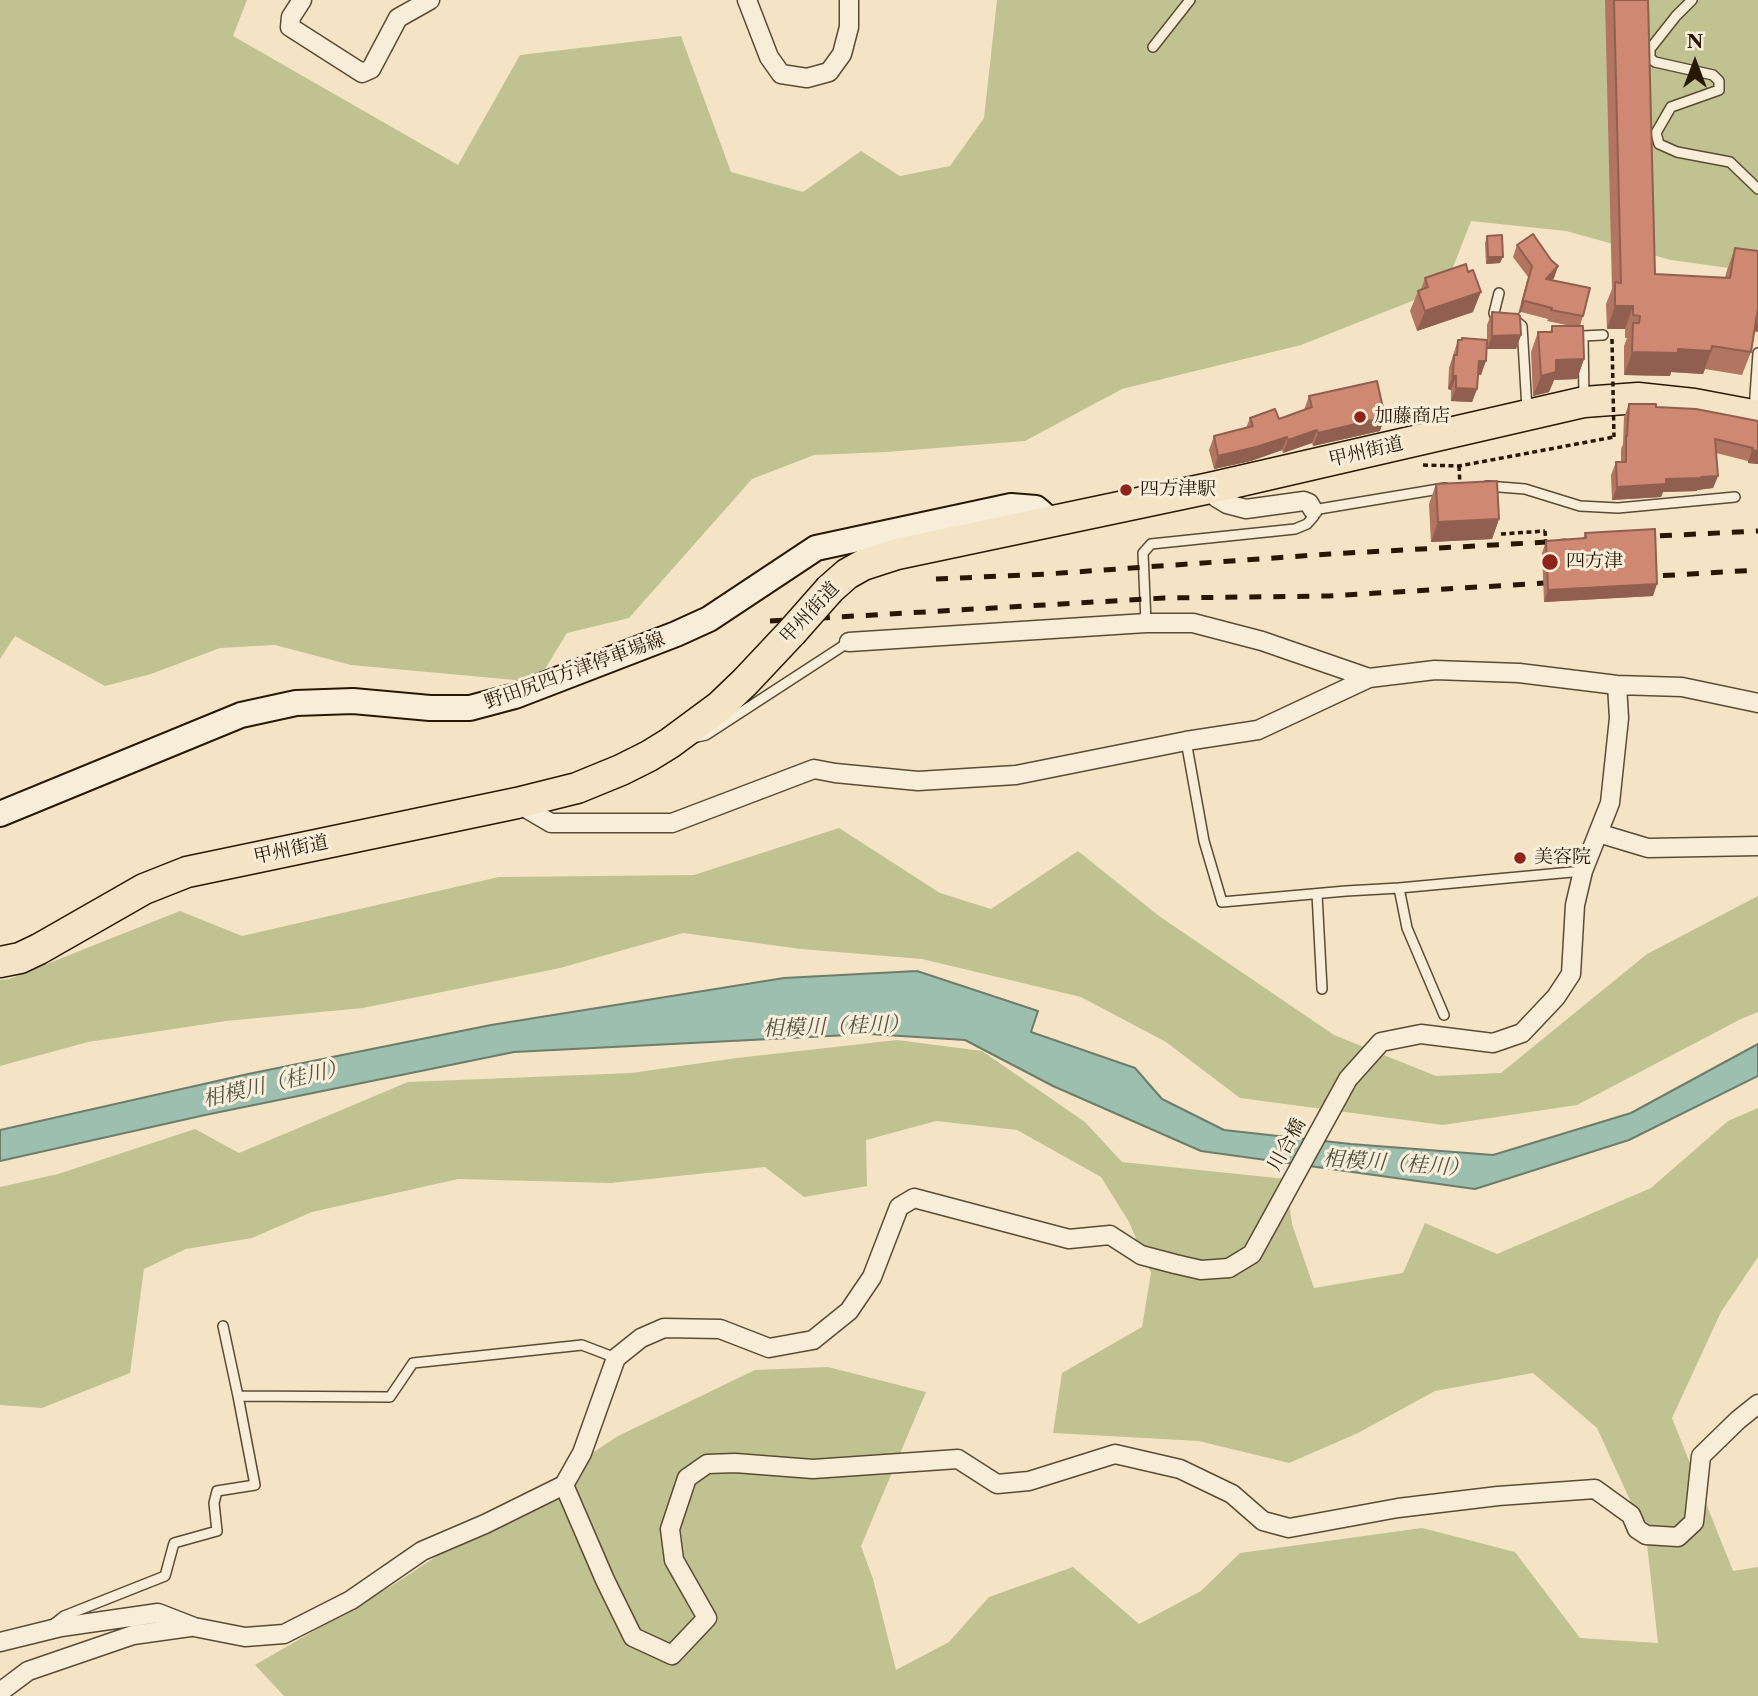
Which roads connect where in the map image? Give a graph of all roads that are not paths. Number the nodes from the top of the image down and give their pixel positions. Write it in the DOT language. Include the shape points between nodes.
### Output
graph roads {
  1 [pos="302,0"];
  2 [pos="427,0"];
  3 [pos="747,0"];
  4 [pos="849,0"];
  5 [pos="1190,0"];
  6 [pos="1692,0"];
  7 [pos="1153,47"];
  8 [pos="1758,189"];
  9 [pos="1499,293"];
  10 [pos="1608,337"];
  11 [pos="1758,353"];
  12 [pos="1584,402"];
  13 [pos="1527,414"];
  14 [pos="1756,416"];
  15 [pos="1460,486"];
  16 [pos="1480,486"];
  17 [pos="1210,488"];
  18 [pos="1735,497"];
  19 [pos="1314,510"];
  20 [pos="1052,522"];
  21 [pos="1146,623"];
  22 [pos="849,642"];
  23 [pos="1369,678"];
  24 [pos="1616,685"];
  25 [pos="1758,703"];
  26 [pos="1186,741"];
  27 [pos="670,743"];
  28 [pos="516,803"];
  29 [pos="0,814"];
  30 [pos="1598,833"];
  31 [pos="1758,846"];
  32 [pos="1583,872"];
  33 [pos="1399,888"];
  34 [pos="1317,894"];
  35 [pos="0,962"];
  36 [pos="1322,989"];
  37 [pos="1444,1015"];
  38 [pos="223,1326"];
  39 [pos="616,1358"];
  40 [pos="238,1396"];
  41 [pos="1758,1404"];
  42 [pos="564,1485"];
  43 [pos="194,1627"];
  44 [pos="45,1631"];
  45 [pos="0,1642"];
  46 [pos="0,1692"];
  1 -- 2 [label="street" via="290,27 362,73 371,69 398,18"];
  3 -- 4 [label="street" via="769,57 781,74 807,78 829,72 842,54"];
  5 -- 7 [label="lane"];
  6 -- 8 [label="lane" via="1650,49 1650,58 1713,75 1719,90 1671,107 1656,133 1659,144 1730,162"];
  9 -- 13 [label="lane" via="1496,319 1522,326"];
  10 -- 12 [label="lane" via="1583,336"];
  11 -- 14 [label="lane"];
  12 -- 13 [label="highway, 甲州街道"];
  12 -- 14 [label="highway, 甲州街道" via="1639,398"];
  13 -- 17 [label="highway, 甲州街道"];
  15 -- 19 [label="lane"];
  16 -- 18 [label="lane" via="1525,489 1580,506 1618,508"];
  17 -- 19 [label="street" via="1227,505 1246,509 1304,501"];
  17 -- 20 [label="highway, 甲州街道"];
  19 -- 21 [label="lane" via="1307,524 1295,530 1151,544 1143,553"];
  20 -- 27 [label="highway, 甲州街道, bridge" via="897,554 847,574 720,706"];
  20 -- 29 [label="main road, 野田尻四方津停車場線" via="1036,508 1011,506 816,548 709,619 515,696 470,708 353,701 296,704 241,715"];
  21 -- 22 [label="street"];
  21 -- 23 [label="street" via="1193,623 1262,640"];
  22 -- 27 [label="lane" via="706,735"];
  23 -- 24 [label="street" via="1435,670 1519,673"];
  23 -- 26 [label="street" via="1258,730"];
  24 -- 25 [label="street" via="1682,687"];
  24 -- 30 [label="street, 川合橋" via="1619,718 1610,803"];
  26 -- 28 [label="street" via="1016,775 918,781 814,769 672,823 551,823"];
  26 -- 34 [label="lane" via="1204,841 1222,902"];
  27 -- 28 [label="highway, 甲州街道" via="577,788"];
  28 -- 35 [label="highway, 甲州街道" via="187,872 145,889 39,949"];
  30 -- 31 [label="street" via="1648,848"];
  30 -- 32 [label="street, 川合橋"];
  32 -- 33 [label="lane"];
  32 -- 39 [label="street, 川合橋" via="1575,905 1571,974 1556,997 1522,1033 1493,1043 1421,1034 1381,1042 1348,1079 1252,1254 1229,1268 1201,1270 1141,1255 1110,1235 1069,1238 914,1198 899,1207 872,1277 849,1311 813,1340 769,1348 720,1329 664,1328 641,1338"];
  33 -- 34 [label="lane"];
  33 -- 37 [label="lane" via="1408,928"];
  34 -- 36 [label="lane"];
  38 -- 40 [label="lane"];
  39 -- 40 [label="lane" via="582,1345 413,1363 390,1397"];
  39 -- 42 [label="street" via="582,1452"];
  40 -- 44 [label="lane" via="255,1485 217,1491 217,1531 174,1543 165,1576 65,1616"];
  41 -- 42 [label="street" via="1701,1456 1695,1522 1678,1537 1646,1535 1637,1529 1631,1515 1595,1489 1398,1508 1289,1528 1263,1521 1232,1494 1180,1469 1115,1454 1029,1481 997,1483 958,1459 813,1469 707,1464 687,1478 670,1529 674,1560 707,1618 672,1655 633,1637"];
  42 -- 43 [label="street" via="422,1551 351,1600 284,1634 245,1637"];
  43 -- 44 [label="street" via="158,1613"];
  43 -- 46 [label="street" via="133,1635 29,1671"];
  44 -- 45 [label="street"];
}
